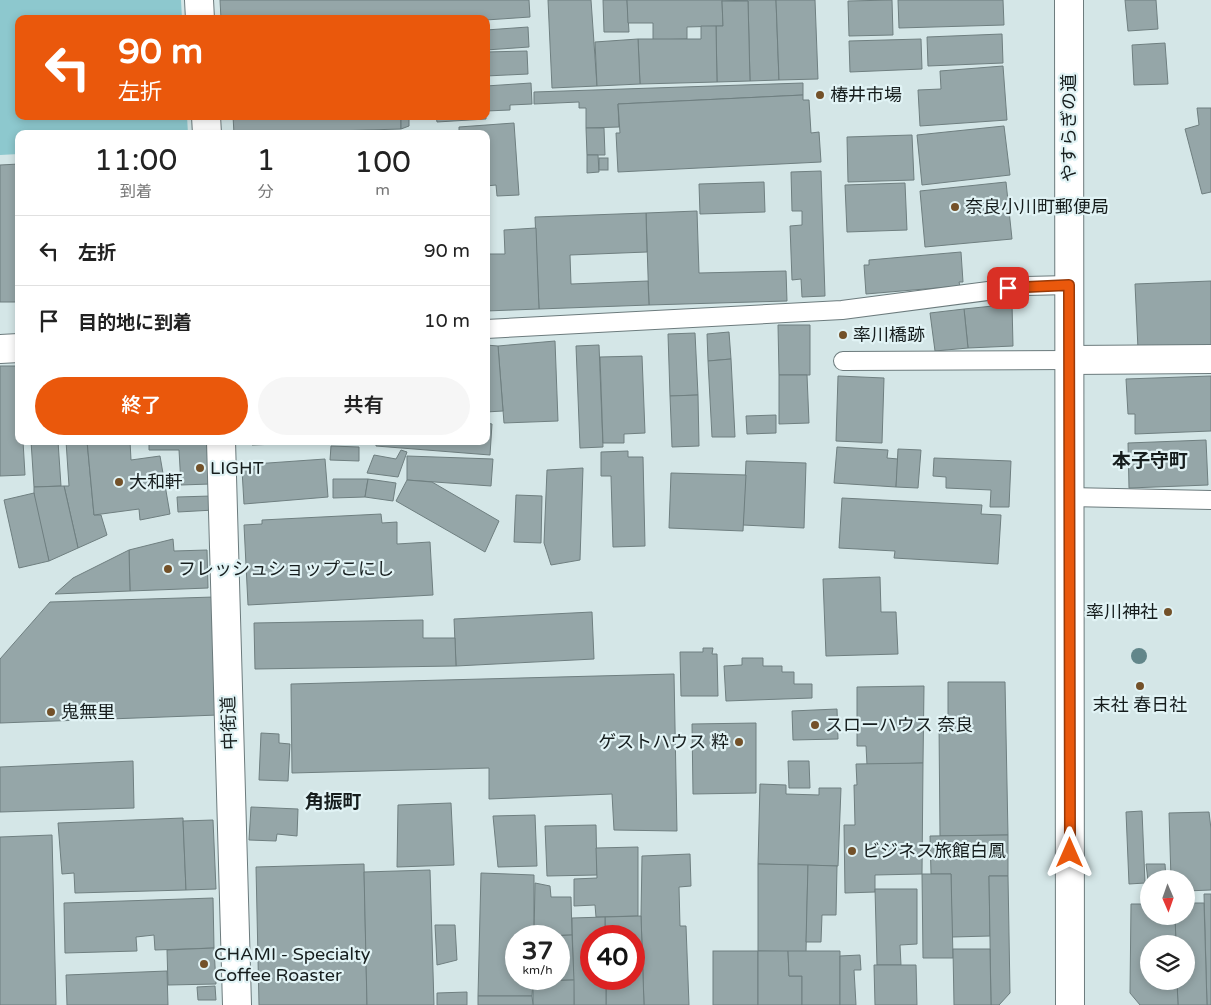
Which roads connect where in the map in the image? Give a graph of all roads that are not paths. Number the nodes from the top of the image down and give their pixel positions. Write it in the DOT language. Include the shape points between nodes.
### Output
graph roads {
  1 [pos="199,0"];
  2 [pos="1069,0"];
  3 [pos="200,15"];
  4 [pos="1069,285"];
  5 [pos="490,329"];
  6 [pos="15,348"];
  7 [pos="0,349"];
  8 [pos="1211,359"];
  9 [pos="1069,360"];
  10 [pos="843,361"];
  11 [pos="221,445"];
  12 [pos="1070,496"];
  13 [pos="1211,500"];
  14 [pos="237,1005"];
  15 [pos="1070,1005"];
  1 -- 3 [label="street"];
  2 -- 4 [label="street, やすらぎの道"];
  4 -- 5 [label="lane" via="1026,286 842,310"];
  4 -- 9 [label="street, やすらぎの道"];
  6 -- 7 [label="street"];
  8 -- 9 [label="street"];
  9 -- 10 [label="lane"];
  9 -- 12 [label="street, やすらぎの道"];
  11 -- 14 [label="street, 中街道"];
  12 -- 13 [label="lane"];
  12 -- 15 [label="street, やすらぎの道"];
}
